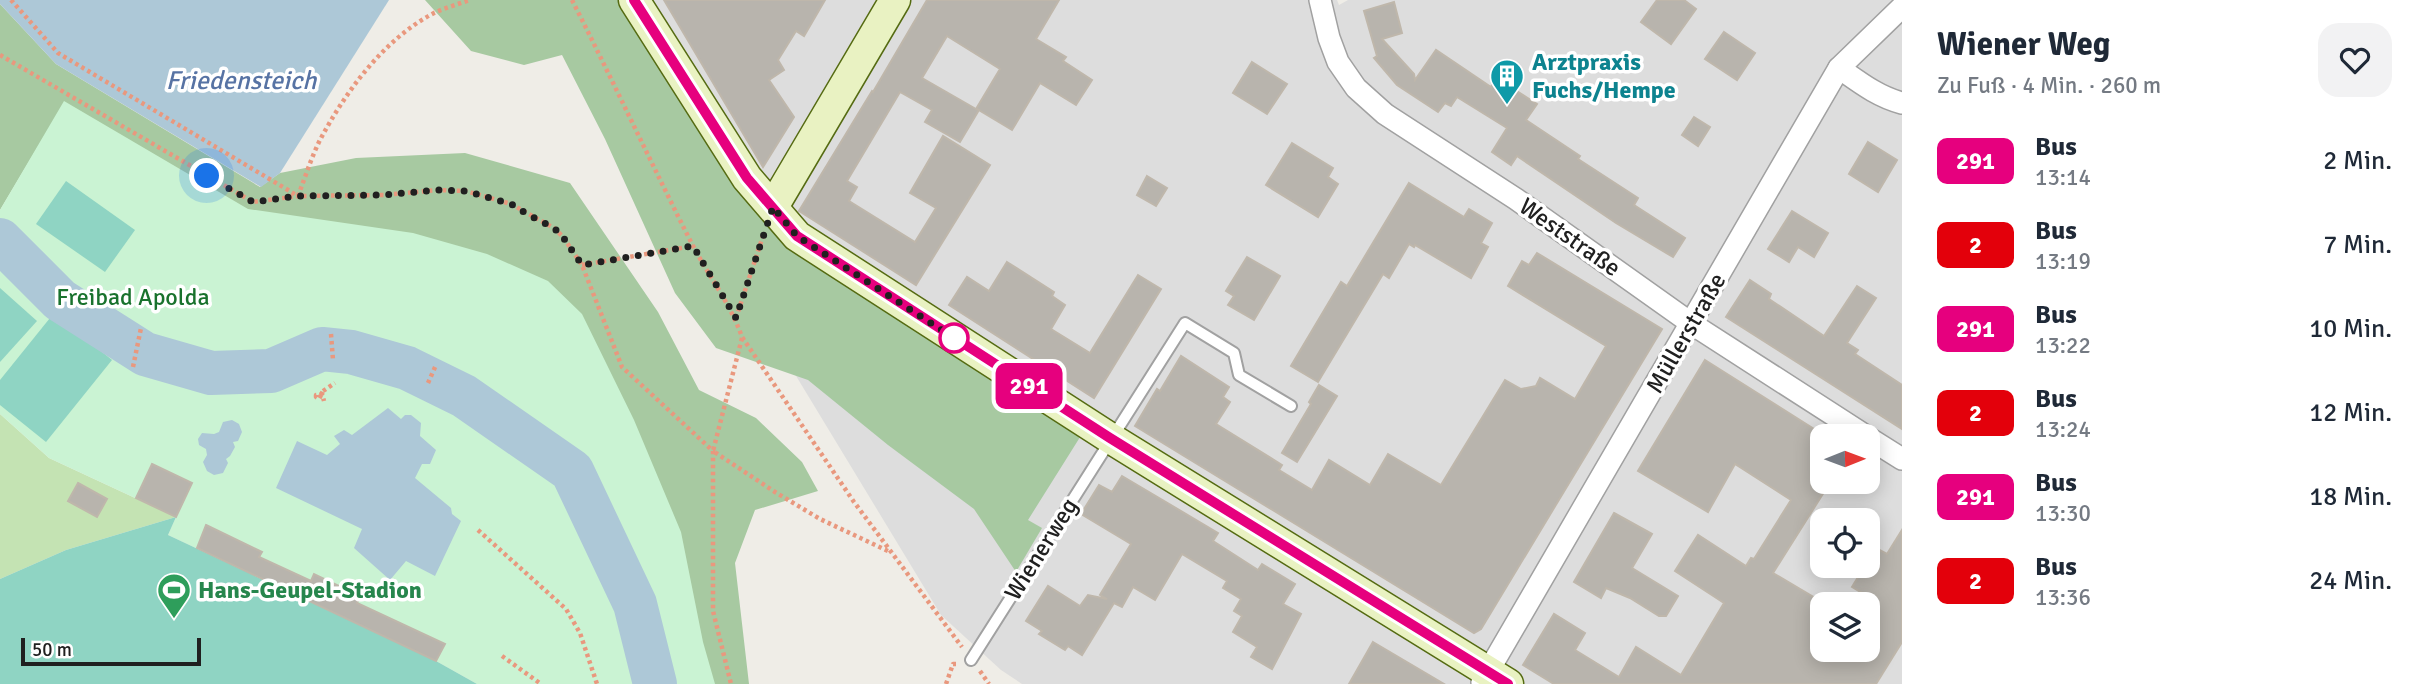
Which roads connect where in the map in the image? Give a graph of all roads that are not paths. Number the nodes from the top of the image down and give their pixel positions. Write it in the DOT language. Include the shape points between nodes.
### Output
graph roads {
  1 [pos="634,0"];
  2 [pos="895,0"];
  3 [pos="1320,0"];
  4 [pos="1902,7"];
  5 [pos="1839,68"];
  6 [pos="1902,103"];
  7 [pos="773,207"];
  8 [pos="1692,324"];
  9 [pos="1291,406"];
  10 [pos="1848,424"];
  11 [pos="1110,438"];
  12 [pos="1880,445"];
  13 [pos="1902,459"];
  14 [pos="971,660"];
  15 [pos="1492,680"];
  1 -- 7 [label="street" via="747,178"];
  2 -- 7 [label="street"];
  3 -- 8 [label="street, Weststraße" via="1338,62 1356,88 1385,114 1516,199"];
  4 -- 5 [label="street, Müllerstraße"];
  5 -- 6 [label="street" via="1869,89"];
  5 -- 8 [label="street, Müllerstraße"];
  7 -- 11 [label="street" via="797,236"];
  8 -- 10 [label="street, Weststraße"];
  8 -- 15 [label="street, Müllerstraße"];
  9 -- 11 [label="lane, Wienerweg" via="1239,375 1234,353 1185,323"];
  11 -- 14 [label="lane, Wienerweg"];
  11 -- 15 [label="street"];
  12 -- 13 [label="street, Weststraße"];
}
